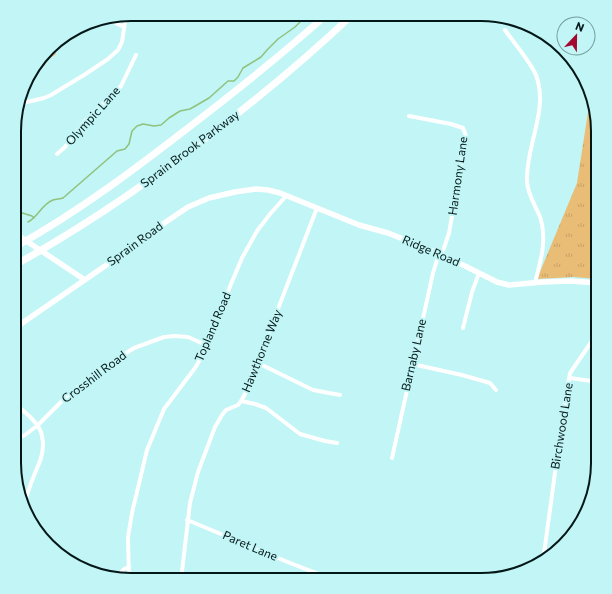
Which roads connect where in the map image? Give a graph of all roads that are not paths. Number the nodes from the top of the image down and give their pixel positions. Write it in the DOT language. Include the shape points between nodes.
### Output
graph roads {
  1 [pos="125,21"];
  2 [pos="318,21"];
  3 [pos="345,21"];
  4 [pos="113,23"];
  5 [pos="124,30"];
  6 [pos="505,30"];
  7 [pos="136,55"];
  8 [pos="25,103"];
  9 [pos="409,116"];
  10 [pos="57,154"];
  11 [pos="268,190"];
  12 [pos="287,195"];
  13 [pos="318,208"];
  14 [pos="21,237"];
  15 [pos="21,244"];
  16 [pos="441,254"];
  17 [pos="21,262"];
  18 [pos="479,273"];
  19 [pos="85,280"];
  20 [pos="591,282"];
  21 [pos="535,283"];
  22 [pos="21,324"];
  23 [pos="463,328"];
  24 [pos="591,342"];
  25 [pos="207,346"];
  26 [pos="258,363"];
  27 [pos="412,364"];
  28 [pos="570,378"];
  29 [pos="591,381"];
  30 [pos="496,390"];
  31 [pos="340,395"];
  32 [pos="241,401"];
  33 [pos="21,409"];
  34 [pos="38,425"];
  35 [pos="21,437"];
  36 [pos="338,443"];
  37 [pos="392,458"];
  38 [pos="27,496"];
  39 [pos="187,520"];
  40 [pos="544,553"];
  41 [pos="128,567"];
  42 [pos="122,573"];
  43 [pos="128,573"];
  44 [pos="182,573"];
  45 [pos="317,573"];
  1 -- 5 [label="street"];
  2 -- 15 [label="highway, Sprain Brook Parkway" via="254,76 157,152 103,192"];
  3 -- 17 [label="highway, Sprain Brook Parkway" via="285,75 193,148 97,216"];
  4 -- 5 [label="street"];
  5 -- 8 [label="street" via="118,50 108,59 51,95"];
  6 -- 21 [label="street" via="536,75 541,98 527,170 529,191 541,219 544,240"];
  7 -- 10 [label="street, Olympic Lane" via="121,86 84,122"];
  9 -- 16 [label="street, Harmony Lane" via="451,124 463,128 465,133 450,233"];
  11 -- 12 [label="street, Ridge Road"];
  11 -- 19 [label="street, Sprain Road" via="235,192 209,198 188,207"];
  12 -- 13 [label="street, Ridge Road"];
  12 -- 25 [label="street, Topland Road" via="257,231 242,258"];
  13 -- 16 [label="street, Ridge Road"];
  13 -- 26 [label="street, Hawthorne Way"];
  14 -- 19 [label="street"];
  16 -- 18 [label="street, Ridge Road"];
  16 -- 27 [label="street, Barnaby Lane" via="433,272"];
  18 -- 21 [label="street, Ridge Road" via="509,285"];
  18 -- 23 [label="street"];
  19 -- 22 [label="street, Sprain Road"];
  20 -- 21 [label="street, Ridge Road"];
  24 -- 28 [label="street, Birchwood Lane" via="570,373"];
  25 -- 34 [label="street, Crosshill Road" via="188,337 175,336 164,337 134,348 74,390"];
  25 -- 41 [label="street, Topland Road" via="195,368 164,409 147,450 128,537"];
  26 -- 31 [label="street" via="313,390"];
  26 -- 32 [label="street, Hawthorne Way"];
  27 -- 30 [label="street" via="490,383"];
  27 -- 37 [label="street, Barnaby Lane"];
  28 -- 29 [label="street"];
  28 -- 40 [label="street, Birchwood Lane"];
  32 -- 36 [label="street" via="266,408 300,434"];
  32 -- 39 [label="street, Hawthorne Way" via="226,410 215,427 198,472"];
  33 -- 34 [label="street"];
  34 -- 35 [label="street, Crosshill Road"];
  34 -- 38 [label="street" via="43,448"];
  39 -- 44 [label="street, Hawthorne Way"];
  39 -- 45 [label="street, Paret Lane"];
  41 -- 42 [label="street"];
  41 -- 43 [label="street, Topland Road"];
}
